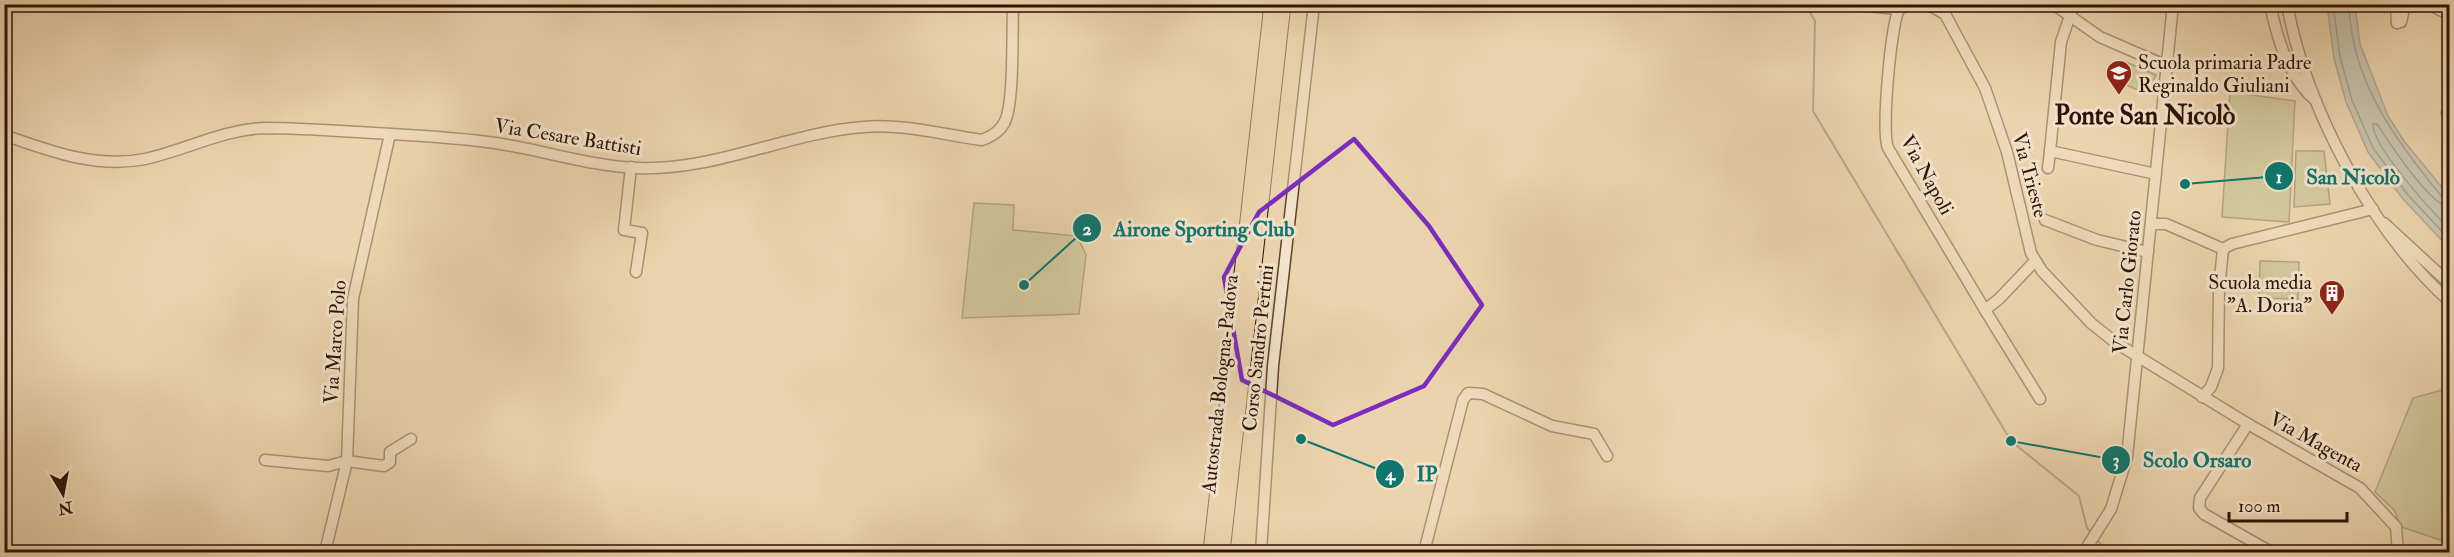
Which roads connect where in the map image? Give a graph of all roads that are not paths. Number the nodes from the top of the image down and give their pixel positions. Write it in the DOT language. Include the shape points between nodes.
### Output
graph roads {
  1 [pos="1013,4"];
  2 [pos="1272,4"];
  3 [pos="1283,4"];
  4 [pos="1314,4"];
  5 [pos="1843,4"];
  6 [pos="1927,4"];
  7 [pos="2053,4"];
  8 [pos="2074,4"];
  9 [pos="2173,4"];
  10 [pos="2270,4"];
  11 [pos="2288,4"];
  12 [pos="2396,4"];
  13 [pos="2405,4"];
  14 [pos="2428,5"];
  15 [pos="1904,7"];
  16 [pos="2450,15"];
  17 [pos="2071,19"];
  18 [pos="2167,66"];
  19 [pos="2318,103"];
  20 [pos="390,134"];
  21 [pos="4,135"];
  22 [pos="2049,151"];
  23 [pos="631,167"];
  24 [pos="2048,168"];
  25 [pos="2156,174"];
  26 [pos="2370,205"];
  27 [pos="2045,220"];
  28 [pos="2380,220"];
  29 [pos="2151,224"];
  30 [pos="2223,249"];
  31 [pos="2148,252"];
  32 [pos="2035,261"];
  33 [pos="636,272"];
  34 [pos="2450,284"];
  35 [pos="2450,302"];
  36 [pos="1985,310"];
  37 [pos="2138,351"];
  38 [pos="2202,397"];
  39 [pos="2040,399"];
  40 [pos="2248,424"];
  41 [pos="411,439"];
  42 [pos="1606,456"];
  43 [pos="265,460"];
  44 [pos="347,461"];
  45 [pos="2092,545"];
  46 [pos="325,552"];
  47 [pos="1211,552"];
  48 [pos="1222,552"];
  49 [pos="1261,552"];
  50 [pos="1424,552"];
  51 [pos="2271,552"];
  52 [pos="2398,552"];
  1 -- 23 [label="street, Via Cesare Battisti" via="1008,111 993,136 982,140 902,128 862,127 698,164"];
  2 -- 47 [label="highway, Autostrada Bologna-Padova"];
  3 -- 48 [label="highway, Autostrada Bologna-Padova"];
  4 -- 49 [label="street, Corso Sandro Pertini" via="1273,366"];
  5 -- 15 [label="street"];
  6 -- 32 [label="street, Via Trieste" via="1945,14 1985,88 2007,152"];
  7 -- 17 [label="street"];
  8 -- 17 [label="street"];
  9 -- 18 [label="street, Via Carlo Giorato"];
  10 -- 19 [label="street" via="2289,64 2302,87"];
  11 -- 19 [label="street" via="2297,48"];
  12 -- 13 [label="street" via="2397,23 2401,22"];
  14 -- 16 [label="street"];
  15 -- 36 [label="street, Via Napoli" via="1892,47 1885,141"];
  17 -- 18 [label="street" via="2121,48"];
  17 -- 22 [label="street" via="2061,42"];
  18 -- 25 [label="street, Via Carlo Giorato"];
  19 -- 26 [label="street"];
  20 -- 21 [label="street, Via Cesare Battisti" via="263,128 209,138 144,159 116,162 78,159"];
  20 -- 23 [label="street, Via Cesare Battisti" via="495,143"];
  20 -- 44 [label="street, Via Marco Polo" via="353,299"];
  22 -- 24 [label="street"];
  22 -- 25 [label="street"];
  23 -- 33 [label="street" via="624,230 642,233"];
  25 -- 29 [label="street, Via Carlo Giorato"];
  26 -- 28 [label="street"];
  26 -- 30 [label="street"];
  27 -- 31 [label="street" via="2097,240"];
  28 -- 34 [label="street"];
  28 -- 35 [label="street" via="2407,258"];
  29 -- 30 [label="street" via="2166,224"];
  29 -- 31 [label="street, Via Carlo Giorato"];
  30 -- 38 [label="street" via="2218,368 2211,387"];
  31 -- 37 [label="street, Via Carlo Giorato"];
  32 -- 36 [label="street"];
  32 -- 37 [label="street, Via Trieste" via="2079,312 2116,343"];
  36 -- 39 [label="street, Via Napoli"];
  37 -- 38 [label="street, Via Magenta"];
  37 -- 45 [label="street, Via Carlo Giorato" via="2125,465 2116,496"];
  38 -- 40 [label="street, Via Magenta"];
  40 -- 51 [label="street, Via Magenta" via="2200,498 2199,508"];
  40 -- 52 [label="street, Via Magenta" via="2360,488 2396,527"];
  41 -- 44 [label="street" via="390,452 388,465"];
  42 -- 50 [label="street" via="1593,434 1552,426 1483,394 1468,393"];
  43 -- 44 [label="street" via="328,466"];
  44 -- 46 [label="street, Via Marco Polo"];
}
